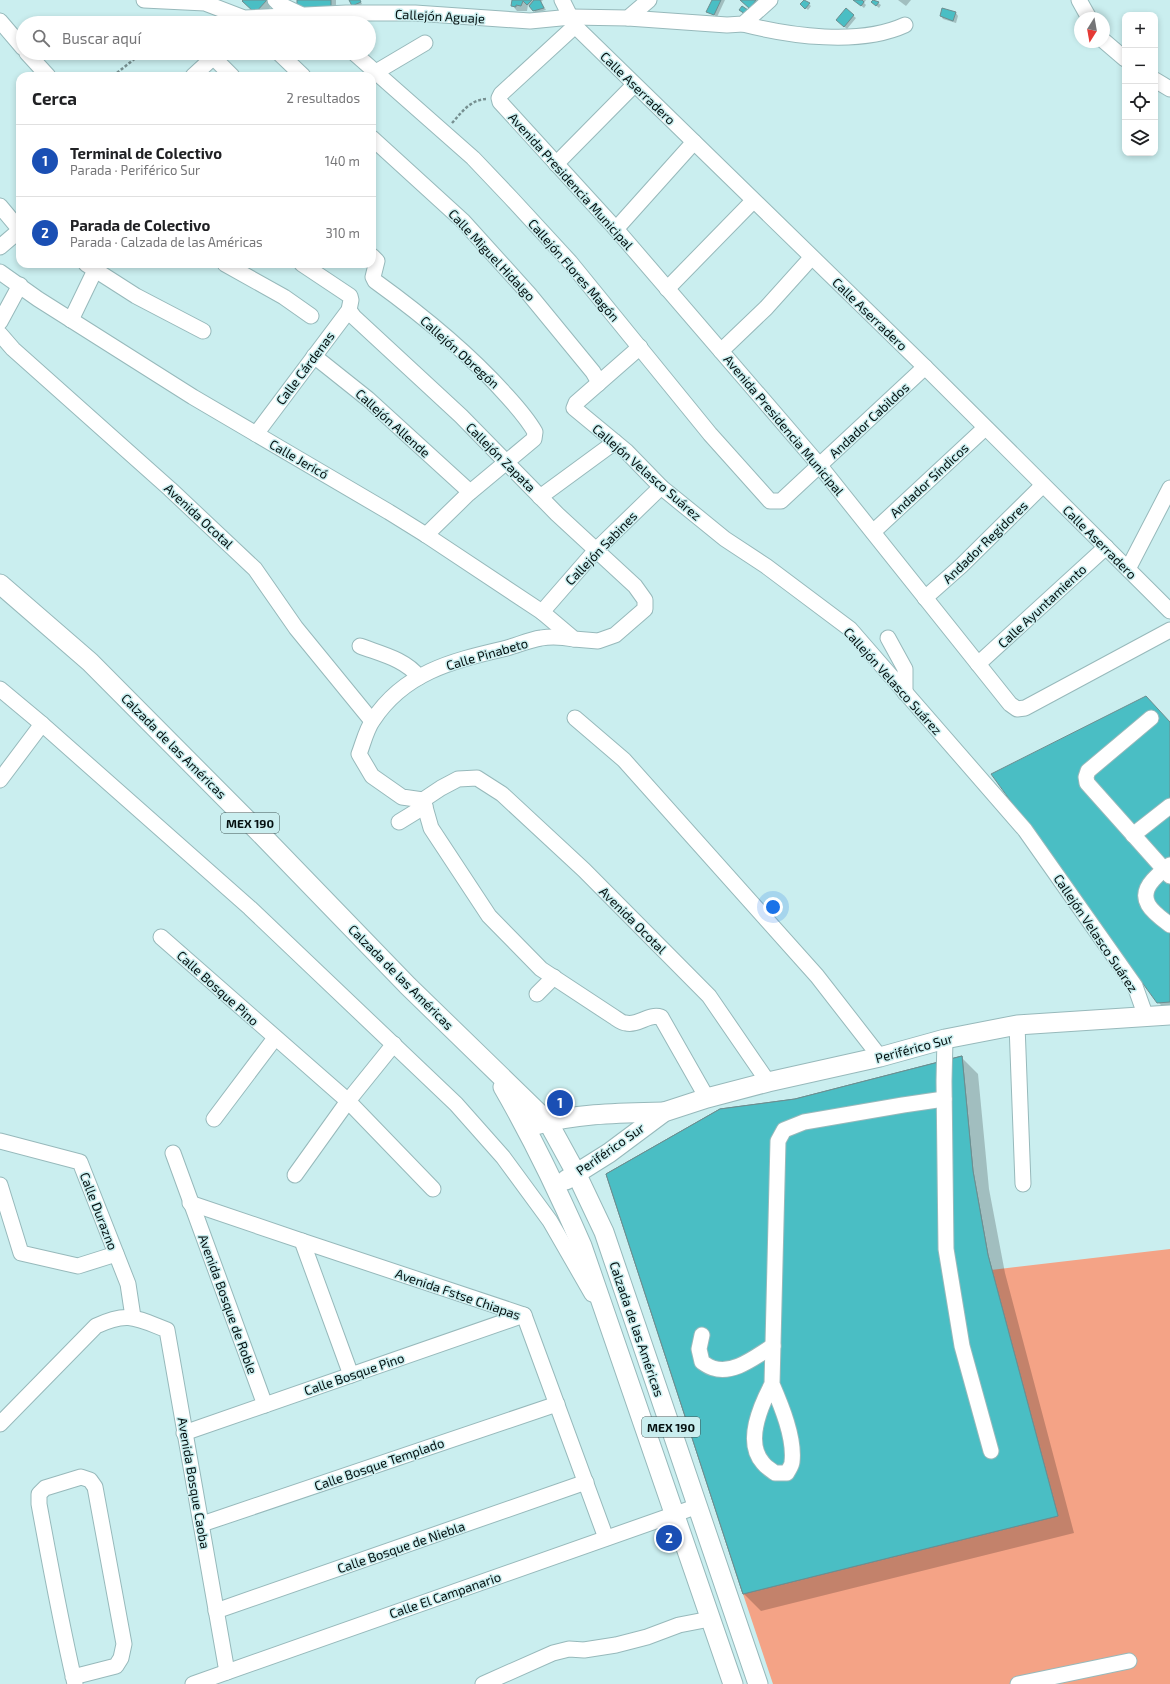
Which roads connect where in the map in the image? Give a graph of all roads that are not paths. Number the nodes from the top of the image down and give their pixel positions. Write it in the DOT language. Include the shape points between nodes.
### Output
graph roads {
  1 [pos="144,0"];
  2 [pos="276,0"];
  3 [pos="562,0"];
  4 [pos="649,0"];
  5 [pos="770,0"];
  6 [pos="1079,0"];
  7 [pos="1086,12"];
  8 [pos="234,16"];
  9 [pos="302,16"];
  10 [pos="326,16"];
  11 [pos="628,18"];
  12 [pos="0,21"];
  13 [pos="573,22"];
  14 [pos="743,24"];
  15 [pos="905,25"];
  16 [pos="16,40"];
  17 [pos="425,43"];
  18 [pos="1110,46"];
  19 [pos="1122,56"];
  20 [pos="33,60"];
  21 [pos="211,60"];
  22 [pos="220,60"];
  23 [pos="286,60"];
  24 [pos="362,60"];
  25 [pos="44,72"];
  26 [pos="197,72"];
  27 [pos="229,72"];
  28 [pos="299,72"];
  29 [pos="376,72"];
  30 [pos="1158,82"];
  31 [pos="634,85"];
  32 [pos="1170,89"];
  33 [pos="376,142"];
  34 [pos="694,142"];
  35 [pos="556,164"];
  36 [pos="753,201"];
  37 [pos="0,206"];
  38 [pos="16,225"];
  39 [pos="616,229"];
  40 [pos="16,233"];
  41 [pos="0,247"];
  42 [pos="811,258"];
  43 [pos="376,260"];
  44 [pos="92,268"];
  45 [pos="96,268"];
  46 [pos="232,268"];
  47 [pos="308,268"];
  48 [pos="0,272"];
  49 [pos="20,285"];
  50 [pos="667,289"];
  51 [pos="350,305"];
  52 [pos="311,316"];
  53 [pos="71,320"];
  54 [pos="0,322"];
  55 [pos="203,331"];
  56 [pos="0,334"];
  57 [pos="640,347"];
  58 [pos="721,351"];
  59 [pos="314,356"];
  60 [pos="924,367"];
  61 [pos="598,384"];
  62 [pos="985,428"];
  63 [pos="256,434"];
  64 [pos="615,442"];
  65 [pos="506,462"];
  66 [pos="820,466"];
  67 [pos="1043,485"];
  68 [pos="661,487"];
  69 [pos="1170,488"];
  70 [pos="470,492"];
  71 [pos="540,497"];
  72 [pos="776,503"];
  73 [pos="873,532"];
  74 [pos="426,535"];
  75 [pos="1106,547"];
  76 [pos="596,550"];
  77 [pos="1128,569"];
  78 [pos="0,584"];
  79 [pos="925,598"];
  80 [pos="1170,611"];
  81 [pos="542,612"];
  82 [pos="1170,630"];
  83 [pos="888,638"];
  84 [pos="574,639"];
  85 [pos="360,646"];
  86 [pos="978,664"];
  87 [pos="419,677"];
  88 [pos="0,689"];
  89 [pos="905,693"];
  90 [pos="575,718"];
  91 [pos="1151,718"];
  92 [pos="372,721"];
  93 [pos="42,724"];
  94 [pos="0,780"];
  95 [pos="424,803"];
  96 [pos="1170,806"];
  97 [pos="399,822"];
  98 [pos="1133,835"];
  99 [pos="1168,870"];
  100 [pos="1170,925"];
  101 [pos="161,937"];
  102 [pos="554,977"];
  103 [pos="537,994"];
  104 [pos="1170,1015"];
  105 [pos="1146,1017"];
  106 [pos="1017,1024"];
  107 [pos="275,1038"];
  108 [pos="945,1039"];
  109 [pos="394,1044"];
  110 [pos="880,1057"];
  111 [pos="493,1069"];
  112 [pos="768,1082"];
  113 [pos="707,1098"];
  114 [pos="944,1100"];
  115 [pos="348,1101"];
  116 [pos="664,1112"];
  117 [pos="214,1119"];
  118 [pos="548,1122"];
  119 [pos="526,1128"];
  120 [pos="0,1141"];
  121 [pos="173,1153"];
  122 [pos="576,1173"];
  123 [pos="296,1175"];
  124 [pos="1023,1184"];
  125 [pos="0,1185"];
  126 [pos="556,1186"];
  127 [pos="433,1189"];
  128 [pos="190,1202"];
  129 [pos="302,1241"];
  130 [pos="116,1254"];
  131 [pos="524,1315"];
  132 [pos="606,1316"];
  133 [pos="133,1317"];
  134 [pos="702,1334"];
  135 [pos="773,1346"];
  136 [pos="351,1375"];
  137 [pos="772,1384"];
  138 [pos="557,1404"];
  139 [pos="265,1405"];
  140 [pos="0,1424"];
  141 [pos="184,1433"];
  142 [pos="991,1451"];
  143 [pos="586,1482"];
  144 [pos="698,1506"];
  145 [pos="675,1514"];
  146 [pos="202,1524"];
  147 [pos="606,1538"];
  148 [pos="216,1611"];
  149 [pos="710,1619"];
  150 [pos="1129,1661"];
  151 [pos="227,1672"];
  152 [pos="74,1681"];
  153 [pos="193,1684"];
  154 [pos="483,1684"];
  155 [pos="733,1684"];
  156 [pos="758,1684"];
  157 [pos="1018,1684"];
  1 -- 8 [label="street, Callejón Aguaje" via="204,2"];
  2 -- 9 [label="street"];
  3 -- 13 [label="street, Calle Aserradero"];
  4 -- 11 [label="street"];
  5 -- 14 [label="street"];
  6 -- 7 [label="street"];
  10 -- 13 [label="street, Callejón Aguaje" via="346,13 415,14"];
  11 -- 13 [label="street, Callejón Aguaje"];
  11 -- 14 [label="street, Callejón Aguaje"];
  12 -- 16 [label="street"];
  13 -- 31 [label="street, Calle Aserradero"];
  13 -- 35 [label="street, Avenida Presidencia Municipal" via="498,98"];
  14 -- 15 [label="street, Callejón Aguaje" via="820,38 860,35"];
  17 -- 29 [label="street"];
  18 -- 19 [label="street"];
  20 -- 25 [label="street"];
  21 -- 26 [label="street"];
  22 -- 27 [label="street"];
  23 -- 28 [label="street"];
  24 -- 29 [label="street, Callejón Flores Magón"];
  29 -- 57 [label="street, Callejón Flores Magón" via="473,158 560,250"];
  30 -- 32 [label="street"];
  31 -- 34 [label="street, Calle Aserradero"];
  31 -- 35 [label="street"];
  33 -- 61 [label="street, Calle Miguel Hidalgo" via="463,221 534,300 593,372"];
  34 -- 36 [label="street, Calle Aserradero"];
  34 -- 39 [label="street"];
  35 -- 39 [label="street, Avenida Presidencia Municipal"];
  36 -- 42 [label="street, Calle Aserradero"];
  36 -- 50 [label="street"];
  37 -- 38 [label="street"];
  39 -- 50 [label="street, Avenida Presidencia Municipal"];
  40 -- 41 [label="street"];
  42 -- 58 [label="street" via="766,308"];
  42 -- 60 [label="street, Calle Aserradero"];
  43 -- 65 [label="street, Callejón Obregón" via="377,266 373,277 375,281 456,346 529,420 535,432 534,438"];
  44 -- 53 [label="street"];
  45 -- 55 [label="street" via="136,296"];
  46 -- 52 [label="street" via="284,297"];
  47 -- 51 [label="street, Callejón Zapata" via="350,296"];
  48 -- 49 [label="street, Calle Jericó"];
  49 -- 53 [label="street, Calle Jericó"];
  49 -- 54 [label="street"];
  50 -- 58 [label="street, Avenida Presidencia Municipal"];
  51 -- 59 [label="street, Calle Cárdenas"];
  51 -- 65 [label="street, Callejón Zapata" via="354,317 461,416"];
  53 -- 63 [label="street, Calle Jericó"];
  56 -- 92 [label="street, Avenida Ocotal" via="13,349 255,568 296,628"];
  57 -- 61 [label="street"];
  57 -- 72 [label="street, Callejón Flores Magón" via="742,470 770,501"];
  58 -- 66 [label="street, Avenida Presidencia Municipal"];
  59 -- 63 [label="street, Calle Cárdenas"];
  59 -- 70 [label="street, Callejón Allende" via="368,399"];
  60 -- 62 [label="street, Calle Aserradero"];
  60 -- 66 [label="street, Andador Cabildos"];
  61 -- 64 [label="street, Callejón Velasco Suárez" via="574,406"];
  62 -- 67 [label="street, Calle Aserradero"];
  62 -- 73 [label="street, Andador Síndicos"];
  63 -- 74 [label="street, Calle Jericó"];
  64 -- 68 [label="street, Callejón Velasco Suárez"];
  64 -- 71 [label="street"];
  65 -- 70 [label="street"];
  65 -- 71 [label="street, Callejón Zapata"];
  66 -- 72 [label="street, Andador Cabildos"];
  66 -- 73 [label="street, Avenida Presidencia Municipal"];
  67 -- 75 [label="street, Calle Aserradero"];
  67 -- 79 [label="street, Andador Regidores"];
  68 -- 76 [label="street, Callejón Sabines"];
  68 -- 89 [label="street, Callejón Velasco Suárez" via="725,539 766,566 850,630"];
  69 -- 77 [label="street"];
  70 -- 74 [label="street"];
  71 -- 76 [label="street, Callejón Zapata"];
  73 -- 79 [label="street, Avenida Presidencia Municipal"];
  74 -- 81 [label="street, Calle Jericó"];
  75 -- 77 [label="street, Calle Aserradero"];
  75 -- 86 [label="street, Calle Ayuntamiento"];
  76 -- 81 [label="street, Callejón Sabines"];
  76 -- 84 [label="street, Callejón Zapata" via="635,586 645,600 645,609 615,635 598,641"];
  77 -- 80 [label="street, Calle Aserradero"];
  78 -- 111 [label="main road, Calzada de las Américas / MEX 190" via="90,662 408,986"];
  79 -- 86 [label="street, Avenida Presidencia Municipal"];
  81 -- 84 [label="street, Calle Jericó"];
  82 -- 86 [label="street, Avenida Presidencia Municipal" via="1025,708 1017,709 1010,704"];
  83 -- 89 [label="street" via="905,669"];
  84 -- 87 [label="street, Calle Pinabeto" via="541,638 460,659"];
  85 -- 87 [label="street" via="402,662 413,669"];
  87 -- 92 [label="street, Calle Pinabeto" via="391,697"];
  88 -- 93 [label="street"];
  89 -- 105 [label="street, Callejón Velasco Suárez" via="1025,830 1135,986"];
  90 -- 110 [label="street" via="624,760 817,976"];
  91 -- 98 [label="street" via="1088,771 1086,777 1087,783"];
  92 -- 95 [label="street, Calle Pinabeto" via="359,754 372,776 402,797"];
  93 -- 94 [label="street"];
  93 -- 109 [label="street" via="250,908"];
  95 -- 97 [label="street"];
  95 -- 102 [label="street" via="431,828 489,916 541,969"];
  95 -- 112 [label="street, Avenida Ocotal" via="458,779 477,778 502,794 578,864 709,996"];
  96 -- 98 [label="street"];
  98 -- 99 [label="street"];
  99 -- 100 [label="street" via="1148,886 1145,896 1148,905"];
  101 -- 107 [label="street, Calle Bosque Pino"];
  102 -- 103 [label="street"];
  102 -- 113 [label="street" via="625,1023 661,1017"];
  104 -- 105 [label="main road, Periférico Sur"];
  105 -- 106 [label="main road, Periférico Sur"];
  106 -- 108 [label="main road, Periférico Sur"];
  106 -- 124 [label="street"];
  107 -- 115 [label="street, Calle Bosque Pino"];
  107 -- 117 [label="street"];
  108 -- 110 [label="main road, Periférico Sur"];
  108 -- 114 [label="street"];
  109 -- 115 [label="street"];
  109 -- 132 [label="street" via="456,1104 503,1157 550,1221"];
  110 -- 112 [label="main road, Periférico Sur"];
  111 -- 118 [label="main road, Calzada de las Américas / MEX 190"];
  111 -- 119 [label="main road, Calzada de las Américas / MEX 190"];
  112 -- 113 [label="main road, Periférico Sur"];
  113 -- 116 [label="main road, Periférico Sur"];
  114 -- 135 [label="street" via="804,1122 784,1130 778,1142"];
  114 -- 142 [label="street" via="946,1249 962,1346"];
  115 -- 123 [label="street"];
  115 -- 127 [label="street, Calle Bosque Pino"];
  116 -- 118 [label="main road, Periférico Sur" via="608,1114"];
  116 -- 122 [label="main road, Periférico Sur" via="609,1153"];
  118 -- 119 [label="main road, Periférico Sur"];
  118 -- 122 [label="main road, Calzada de las Américas / MEX 190"];
  119 -- 126 [label="main road, Calzada de las Américas / MEX 190"];
  120 -- 130 [label="street, Calle Durazno" via="80,1162"];
  121 -- 128 [label="street, Avenida Bosque de Roble"];
  122 -- 126 [label="main road, Periférico Sur"];
  122 -- 144 [label="main road, Calzada de las Américas / MEX 190" via="604,1232"];
  125 -- 130 [label="street" via="20,1253 78,1266"];
  126 -- 132 [label="main road, Calzada de las Américas / MEX 190" via="582,1246"];
  128 -- 129 [label="street, Avenida Fstse Chiapas"];
  128 -- 139 [label="street, Avenida Bosque de Roble"];
  129 -- 131 [label="street, Avenida Fstse Chiapas"];
  129 -- 136 [label="street"];
  130 -- 133 [label="street, Calle Durazno" via="128,1284"];
  131 -- 136 [label="street, Calle Bosque Pino"];
  131 -- 138 [label="street, Avenida Fstse Chiapas"];
  132 -- 145 [label="main road, Calzada de las Américas / MEX 190"];
  133 -- 140 [label="street" via="112,1318 96,1326"];
  133 -- 141 [label="street, Avenida Bosque Caoba" via="166,1330"];
  134 -- 135 [label="street" via="699,1349 702,1362 713,1368 728,1369 745,1363"];
  135 -- 137 [label="street"];
  136 -- 139 [label="street, Calle Bosque Pino"];
  137 -- 137 [label="street" via="757,1419 754,1444 762,1463 775,1473 787,1473 792,1463 791,1442 781,1405"];
  138 -- 143 [label="street, Avenida Fstse Chiapas"];
  138 -- 146 [label="street, Calle Bosque Templado"];
  139 -- 141 [label="street, Calle Bosque Pino"];
  141 -- 146 [label="street, Avenida Bosque Caoba"];
  143 -- 147 [label="street, Avenida Fstse Chiapas"];
  143 -- 148 [label="street, Calle Bosque de Niebla"];
  144 -- 145 [label="street, Calle El Campanario"];
  144 -- 156 [label="main road, Calzada de las Américas / MEX 190"];
  145 -- 147 [label="street, Calle El Campanario"];
  145 -- 149 [label="main road, Calzada de las Américas / MEX 190"];
  146 -- 148 [label="street, Avenida Bosque Caoba"];
  147 -- 151 [label="street, Calle El Campanario"];
  148 -- 151 [label="street, Avenida Bosque Caoba"];
  149 -- 154 [label="street" via="679,1625 616,1645 584,1650 568,1649 553,1653"];
  149 -- 155 [label="main road, Calzada de las Américas / MEX 190"];
  150 -- 157 [label="street"];
  151 -- 153 [label="street, Calle El Campanario"];
  152 -- 152 [label="street" via="39,1494 45,1488 81,1477 90,1480 95,1487 124,1644 116,1666"];
}
